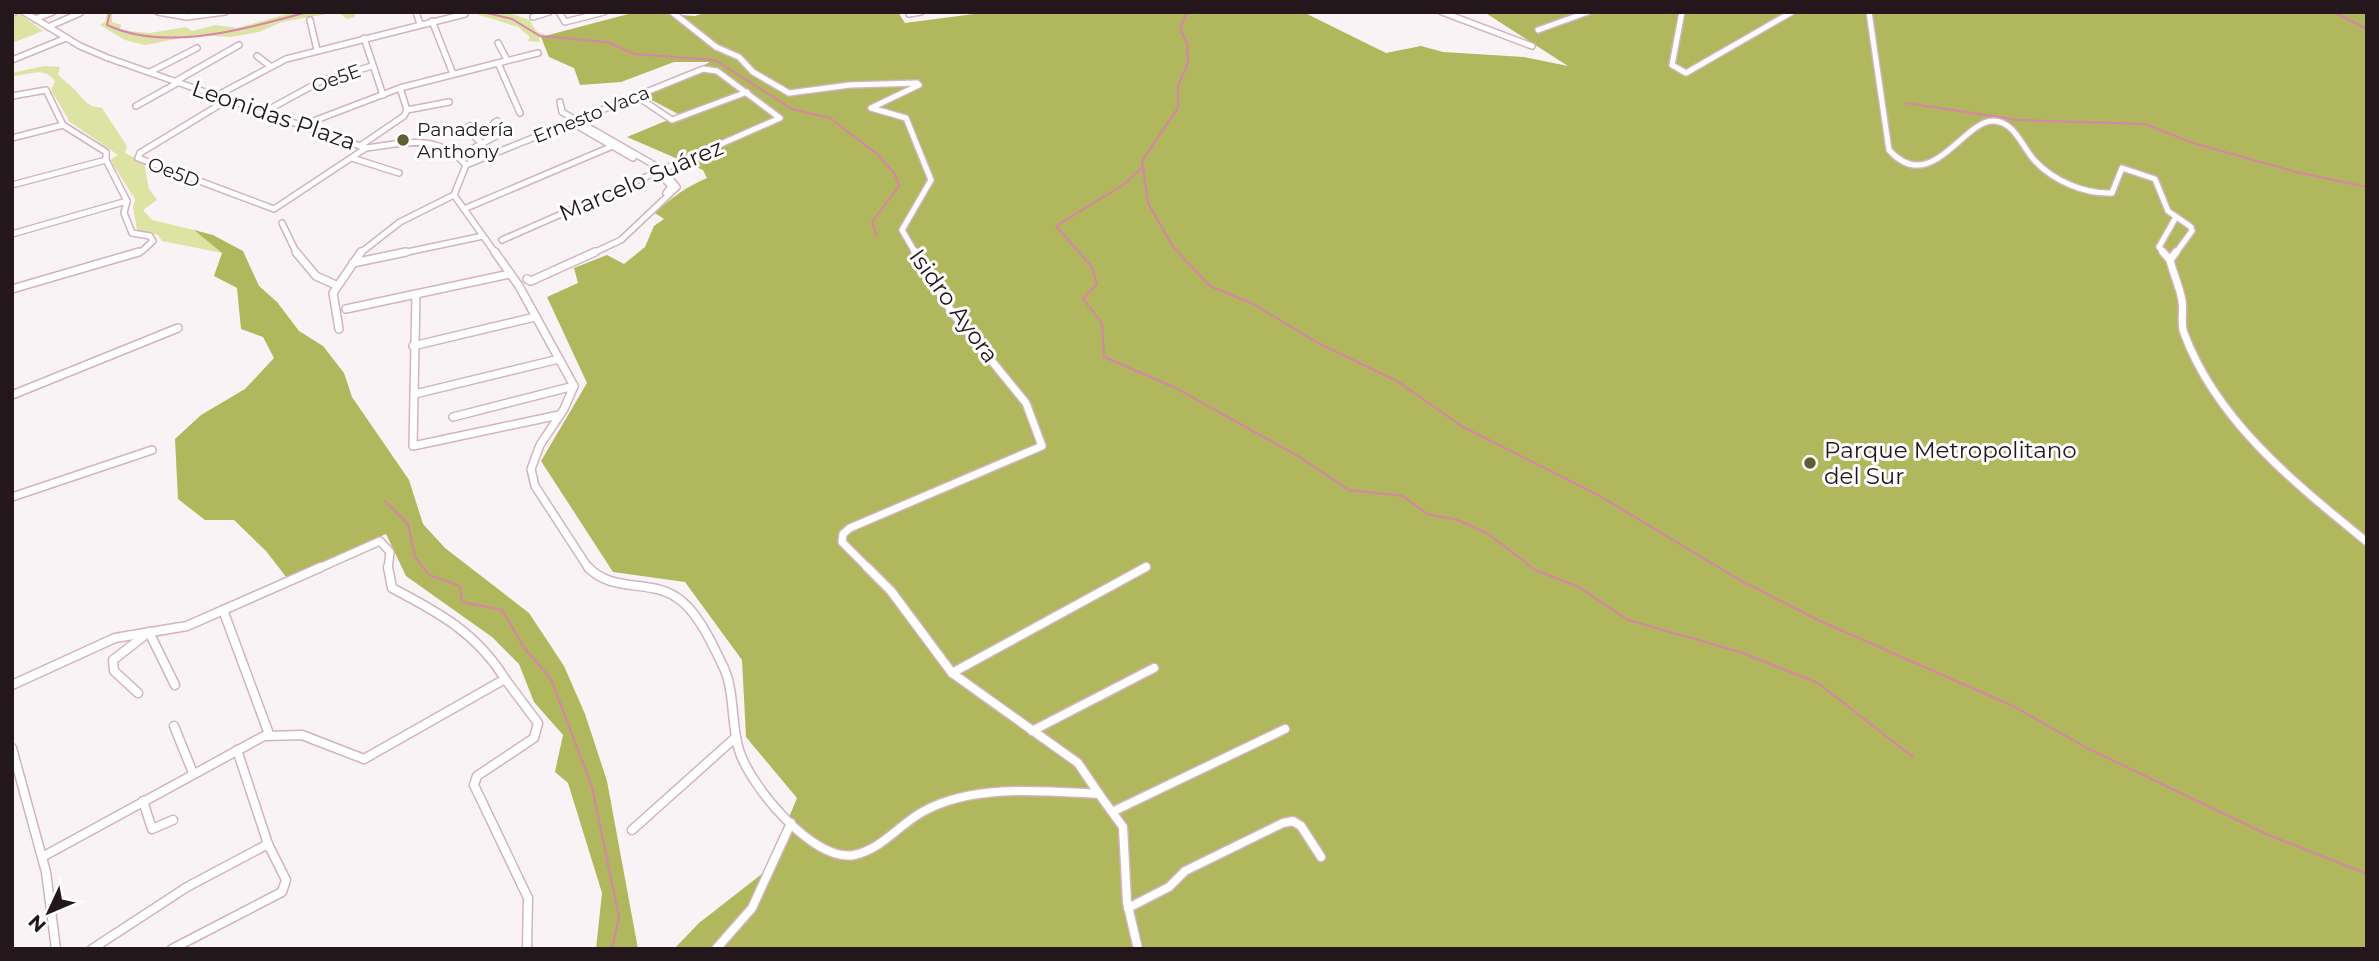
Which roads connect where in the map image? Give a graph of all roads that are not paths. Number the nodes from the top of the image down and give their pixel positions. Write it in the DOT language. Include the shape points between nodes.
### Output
graph roads {
  1 [pos="24,12"];
  2 [pos="53,12"];
  3 [pos="158,12"];
  4 [pos="184,12"];
  5 [pos="225,12"];
  6 [pos="416,12"];
  7 [pos="549,12"];
  8 [pos="559,12"];
  9 [pos="604,12"];
  10 [pos="672,12"];
  11 [pos="921,12"];
  12 [pos="1442,12"];
  13 [pos="1588,12"];
  14 [pos="1682,12"];
  15 [pos="1792,12"];
  16 [pos="1869,12"];
  17 [pos="80,13"];
  18 [pos="465,14"];
  19 [pos="909,14"];
  20 [pos="178,17"];
  21 [pos="533,17"];
  22 [pos="35,19"];
  23 [pos="310,20"];
  24 [pos="432,22"];
  25 [pos="420,24"];
  26 [pos="48,27"];
  27 [pos="1538,30"];
  28 [pos="66,38"];
  29 [pos="364,38"];
  30 [pos="498,43"];
  31 [pos="239,45"];
  32 [pos="1532,46"];
  33 [pos="197,48"];
  34 [pos="317,50"];
  35 [pos="538,52"];
  36 [pos="257,56"];
  37 [pos="14,60"];
  38 [pos="507,60"];
  39 [pos="498,64"];
  40 [pos="270,66"];
  41 [pos="372,66"];
  42 [pos="150,72"];
  43 [pos="453,74"];
  44 [pos="178,81"];
  45 [pos="400,88"];
  46 [pos="747,92"];
  47 [pos="218,95"];
  48 [pos="383,95"];
  49 [pos="12,96"];
  50 [pos="638,97"];
  51 [pos="229,99"];
  52 [pos="449,102"];
  53 [pos="561,102"];
  54 [pos="136,106"];
  55 [pos="407,110"];
  56 [pos="264,112"];
  57 [pos="520,113"];
  58 [pos="497,121"];
  59 [pos="574,121"];
  60 [pos="63,125"];
  61 [pos="303,126"];
  62 [pos="470,127"];
  63 [pos="12,138"];
  64 [pos="482,143"];
  65 [pos="615,145"];
  66 [pos="363,147"];
  67 [pos="458,156"];
  68 [pos="352,158"];
  69 [pos="106,160"];
  70 [pos="466,165"];
  71 [pos="661,171"];
  72 [pos="399,173"];
  73 [pos="12,185"];
  74 [pos="674,185"];
  75 [pos="454,195"];
  76 [pos="127,201"];
  77 [pos="464,209"];
  78 [pos="2176,217"];
  79 [pos="282,223"];
  80 [pos="12,234"];
  81 [pos="483,236"];
  82 [pos="502,240"];
  83 [pos="2170,260"];
  84 [pos="353,263"];
  85 [pos="510,274"];
  86 [pos="336,285"];
  87 [pos="12,289"];
  88 [pos="416,294"];
  89 [pos="346,309"];
  90 [pos="536,317"];
  91 [pos="178,328"];
  92 [pos="339,329"];
  93 [pos="413,346"];
  94 [pos="559,359"];
  95 [pos="574,386"];
  96 [pos="415,394"];
  97 [pos="12,395"];
  98 [pos="559,415"];
  99 [pos="453,417"];
  100 [pos="152,450"];
  101 [pos="12,497"];
  102 [pos="2367,542"];
  103 [pos="1146,567"];
  104 [pos="223,610"];
  105 [pos="149,632"];
  106 [pos="1154,668"];
  107 [pos="952,673"];
  108 [pos="505,679"];
  109 [pos="12,685"];
  110 [pos="175,685"];
  111 [pos="138,693"];
  112 [pos="174,726"];
  113 [pos="1285,729"];
  114 [pos="1032,731"];
  115 [pos="269,734"];
  116 [pos="736,737"];
  117 [pos="12,748"];
  118 [pos="237,750"];
  119 [pos="193,773"];
  120 [pos="1099,793"];
  121 [pos="143,801"];
  122 [pos="1115,811"];
  123 [pos="173,820"];
  124 [pos="791,823"];
  125 [pos="632,831"];
  126 [pos="268,844"];
  127 [pos="44,856"];
  128 [pos="1321,857"];
  129 [pos="1128,908"];
  130 [pos="56,949"];
  131 [pos="92,949"];
  132 [pos="172,949"];
  133 [pos="527,949"];
  134 [pos="716,949"];
  135 [pos="1138,949"];
  1 -- 22 [label="street, Leonidas Plaza"];
  2 -- 22 [label="street"];
  3 -- 20 [label="street"];
  4 -- 20 [label="street"];
  5 -- 20 [label="street"];
  6 -- 25 [label="street"];
  7 -- 21 [label="street"];
  8 -- 9 [label="street" via="564,22"];
  10 -- 107 [label="street, Isidro Ayora" via="716,47 739,57 753,72 789,93 850,85 919,85 871,108 906,118 931,180 902,230 951,311 1026,403 1042,446 843,534 844,545 891,592"];
  11 -- 19 [label="street"];
  12 -- 32 [label="street"];
  13 -- 27 [label="street"];
  14 -- 15 [label="street" via="1672,65 1676,71 1686,72"];
  16 -- 78 [label="street" via="1889,150 1897,160 1914,166 1930,162 1995,120 2009,126 2038,164 2081,188 2112,193 2120,169 2155,179 2168,211"];
  17 -- 26 [label="street"];
  18 -- 24 [label="street"];
  22 -- 26 [label="street, Leonidas Plaza"];
  23 -- 34 [label="street"];
  24 -- 25 [label="street"];
  24 -- 43 [label="street"];
  25 -- 29 [label="street"];
  26 -- 28 [label="street, Leonidas Plaza"];
  28 -- 37 [label="street"];
  28 -- 42 [label="street, Leonidas Plaza"];
  29 -- 34 [label="street"];
  29 -- 41 [label="street"];
  30 -- 38 [label="street"];
  31 -- 44 [label="street"];
  33 -- 42 [label="street"];
  34 -- 40 [label="street"];
  35 -- 38 [label="street"];
  36 -- 40 [label="street"];
  38 -- 39 [label="street"];
  39 -- 43 [label="street"];
  39 -- 57 [label="street"];
  40 -- 47 [label="street"];
  41 -- 48 [label="street"];
  41 -- 56 [label="street, Oe5E" via="321,81"];
  42 -- 44 [label="street, Leonidas Plaza"];
  43 -- 45 [label="street"];
  44 -- 47 [label="street, Leonidas Plaza"];
  44 -- 54 [label="street"];
  45 -- 48 [label="street"];
  45 -- 55 [label="street"];
  46 -- 50 [label="street" via="678,120"];
  46 -- 50 [label="street, Ernesto Vaca" via="717,71 703,69"];
  46 -- 71 [label="street, Marcelo Suárez" via="780,118"];
  47 -- 51 [label="street, Leonidas Plaza"];
  48 -- 61 [label="street"];
  49 -- 60 [label="street" via="46,90"];
  50 -- 59 [label="street, Ernesto Vaca"];
  51 -- 56 [label="street, Leonidas Plaza"];
  51 -- 68 [label="street, Oe5D" via="137,156 274,209"];
  52 -- 55 [label="street"];
  53 -- 59 [label="street" via="562,111"];
  55 -- 66 [label="street"];
  56 -- 61 [label="street, Leonidas Plaza"];
  58 -- 64 [label="street" via="494,123 506,131"];
  59 -- 65 [label="street"];
  59 -- 70 [label="street, Ernesto Vaca"];
  60 -- 63 [label="street"];
  60 -- 69 [label="street" via="106,152"];
  61 -- 66 [label="street, Leonidas Plaza"];
  62 -- 64 [label="street" via="465,129"];
  64 -- 67 [label="street"];
  65 -- 71 [label="street"];
  65 -- 77 [label="street"];
  66 -- 67 [label="street, Leonidas Plaza" via="435,143"];
  66 -- 68 [label="street"];
  67 -- 70 [label="street, Leonidas Plaza"];
  68 -- 72 [label="street"];
  69 -- 73 [label="street"];
  69 -- 76 [label="street"];
  70 -- 75 [label="street"];
  71 -- 74 [label="street"];
  71 -- 82 [label="street, Marcelo Suárez"];
  74 -- 74 [label="street" via="617,237 527,281 621,240"];
  75 -- 77 [label="street"];
  75 -- 84 [label="street" via="380,232"];
  76 -- 80 [label="street"];
  76 -- 87 [label="street" via="124,213 132,233 152,239 146,249"];
  77 -- 81 [label="street"];
  78 -- 83 [label="street" via="2159,247"];
  78 -- 83 [label="street" via="2192,231"];
  79 -- 86 [label="street" via="304,265"];
  81 -- 84 [label="street"];
  81 -- 85 [label="street"];
  83 -- 102 [label="street" via="2182,304 2184,334 2211,385 2264,452"];
  84 -- 86 [label="street"];
  85 -- 88 [label="street"];
  85 -- 90 [label="street"];
  86 -- 92 [label="street" via="333,304"];
  88 -- 89 [label="street"];
  88 -- 93 [label="street"];
  90 -- 93 [label="street"];
  90 -- 94 [label="street"];
  91 -- 97 [label="street"];
  93 -- 96 [label="street"];
  94 -- 95 [label="street"];
  94 -- 96 [label="street"];
  95 -- 98 [label="street"];
  95 -- 99 [label="street"];
  96 -- 98 [label="street" via="415,447"];
  98 -- 116 [label="street" via="532,461 531,478 538,493 590,570 607,581 647,586 681,599 726,669"];
  100 -- 101 [label="street"];
  103 -- 107 [label="street"];
  104 -- 105 [label="street" via="187,626"];
  104 -- 108 [label="street" via="382,541 390,552 387,573 392,588 452,620"];
  104 -- 115 [label="street"];
  105 -- 109 [label="street" via="115,638"];
  105 -- 110 [label="street"];
  105 -- 111 [label="street" via="113,660 114,671"];
  106 -- 114 [label="street"];
  107 -- 114 [label="street"];
  108 -- 115 [label="street" via="364,759 303,734"];
  108 -- 133 [label="street" via="538,723 538,732 477,776 474,785 528,898"];
  112 -- 119 [label="street"];
  113 -- 122 [label="street"];
  114 -- 120 [label="street" via="1078,763"];
  115 -- 118 [label="street"];
  116 -- 124 [label="street" via="740,756"];
  116 -- 125 [label="street"];
  117 -- 127 [label="street"];
  118 -- 119 [label="street"];
  118 -- 126 [label="street"];
  119 -- 121 [label="street"];
  120 -- 122 [label="street"];
  120 -- 124 [label="street" via="1026,790 937,805 908,821 876,848 839,856 824,852"];
  121 -- 123 [label="street" via="152,829"];
  121 -- 127 [label="street"];
  122 -- 129 [label="street" via="1123,827"];
  124 -- 134 [label="street" via="752,908"];
  126 -- 131 [label="street" via="187,887"];
  126 -- 132 [label="street" via="286,880 282,892"];
  127 -- 130 [label="street" via="54,906"];
  128 -- 129 [label="street" via="1301,826 1283,822 1185,871 1169,887"];
  129 -- 135 [label="street"];
}
